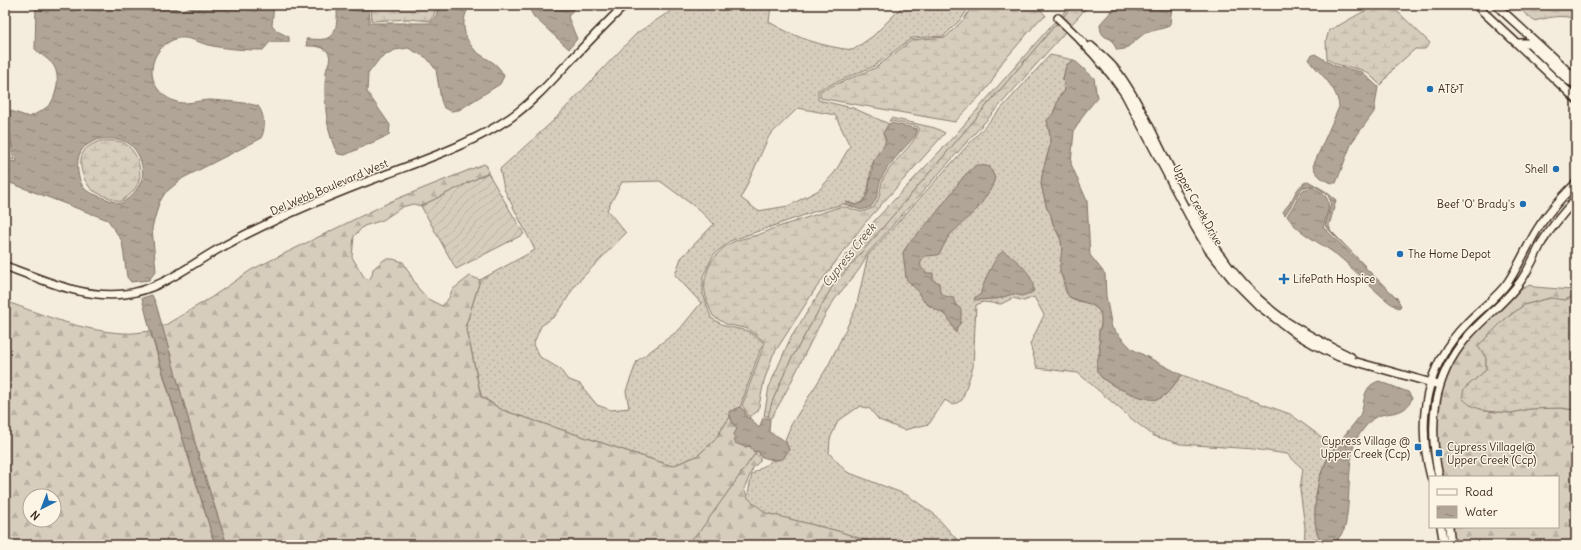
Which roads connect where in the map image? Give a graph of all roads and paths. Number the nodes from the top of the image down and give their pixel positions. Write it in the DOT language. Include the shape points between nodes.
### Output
graph roads {
  1 [pos="625,5"];
  2 [pos="1476,5"];
  3 [pos="1496,5"];
  4 [pos="1058,18"];
  5 [pos="1517,43"];
  6 [pos="1576,79"];
  7 [pos="1576,84"];
  8 [pos="1576,99"];
  9 [pos="1576,183"];
  10 [pos="1576,199"];
  11 [pos="5,266"];
  12 [pos="1431,382"];
  13 [pos="1439,385"];
  14 [pos="1431,476"];
  15 [pos="1439,476"];
  16 [pos="1441,528"];
  17 [pos="1449,528"];
  18 [pos="1444,545"];
  19 [pos="1451,545"];
  1 -- 11 [label="street, Del Webb Boulevard West" via="533,100 492,129 431,157 317,201 240,237 165,282 127,294 109,296 63,287"];
  2 -- 5 [label="street"];
  3 -- 6 [label="street"];
  4 -- 12 [label="street, Upper Creek Drive" via="1110,73 1125,94 1208,249 1233,280 1259,306 1287,328 1339,357"];
  5 -- 7 [label="street" via="1529,43 1569,81"];
  5 -- 8 [label="street"];
  9 -- 12 [label="street" via="1544,218 1507,284 1452,340"];
  10 -- 13 [label="street" via="1552,226 1522,280 1510,296 1480,323 1458,349"];
  12 -- 13 [label="street, Upper Creek Drive"];
  12 -- 14 [label="street" via="1424,423 1424,443"];
  13 -- 15 [label="street" via="1433,434"];
  16 -- 18 [label="street"];
  17 -- 19 [label="street"];
}
